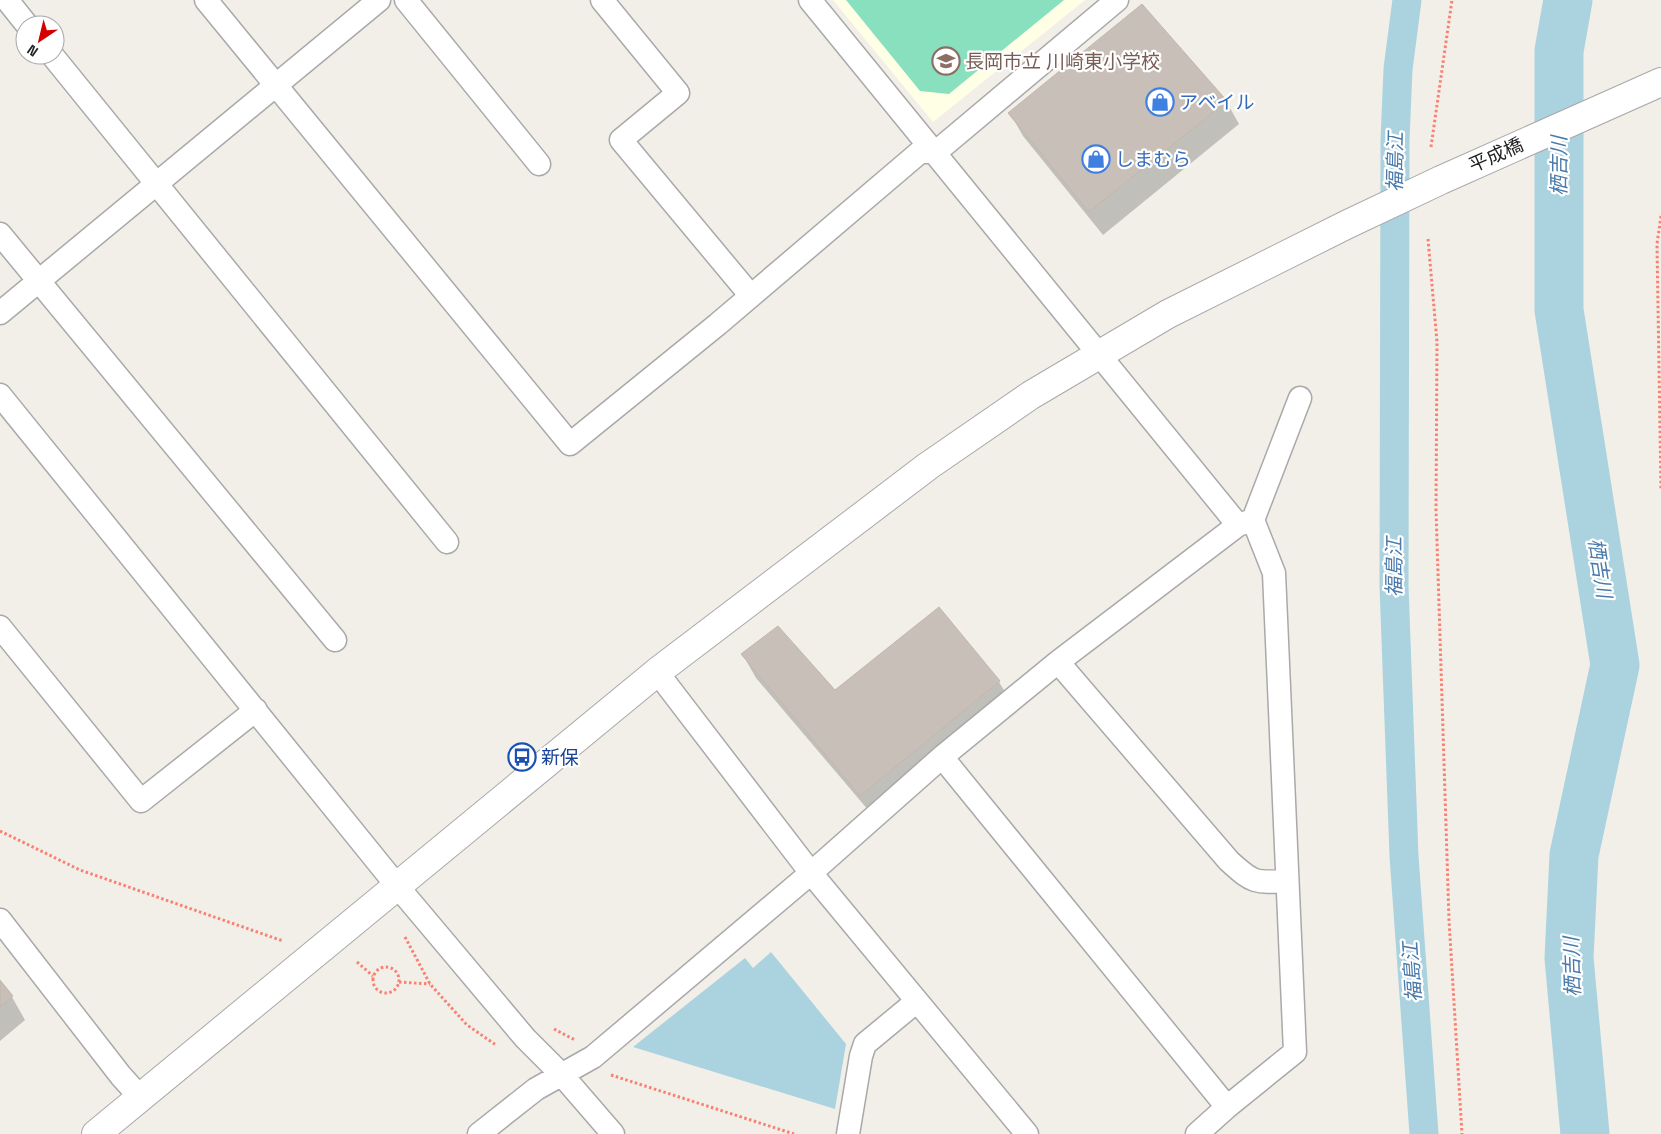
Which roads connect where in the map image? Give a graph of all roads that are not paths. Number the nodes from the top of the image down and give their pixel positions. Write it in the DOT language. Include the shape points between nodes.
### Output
graph roads {
  1 [pos="7,0"];
  2 [pos="206,0"];
  3 [pos="379,0"];
  4 [pos="406,0"];
  5 [pos="602,0"];
  6 [pos="810,0"];
  7 [pos="1117,0"];
  8 [pos="19,15"];
  9 [pos="60,65"];
  10 [pos="1661,82"];
  11 [pos="276,85"];
  12 [pos="936,152"];
  13 [pos="540,164"];
  14 [pos="157,184"];
  15 [pos="0,234"];
  16 [pos="38,280"];
  17 [pos="751,296"];
  18 [pos="0,313"];
  19 [pos="1100,354"];
  20 [pos="0,395"];
  21 [pos="1300,398"];
  22 [pos="1245,522"];
  23 [pos="447,542"];
  24 [pos="0,627"];
  25 [pos="335,640"];
  26 [pos="1058,662"];
  27 [pos="657,672"];
  28 [pos="256,710"];
  29 [pos="942,757"];
  30 [pos="811,873"];
  31 [pos="1287,882"];
  32 [pos="398,887"];
  33 [pos="0,920"];
  34 [pos="917,1001"];
  35 [pos="562,1075"];
  36 [pos="140,1098"];
  37 [pos="1227,1107"];
  38 [pos="96,1134"];
  39 [pos="479,1134"];
  40 [pos="613,1134"];
  41 [pos="848,1134"];
  42 [pos="1027,1134"];
  43 [pos="1197,1134"];
  1 -- 8 [label="street"];
  2 -- 11 [label="street"];
  3 -- 11 [label="street"];
  4 -- 13 [label="street"];
  5 -- 17 [label="street" via="678,93 621,140"];
  6 -- 12 [label="street"];
  7 -- 12 [label="street"];
  9 -- 14 [label="street"];
  10 -- 19 [label="street, 平成橋" via="1348,224 1168,314"];
  11 -- 14 [label="street"];
  11 -- 17 [label="street" via="570,444"];
  12 -- 17 [label="street" via="920,152"];
  12 -- 19 [label="street"];
  14 -- 16 [label="street"];
  14 -- 23 [label="street"];
  15 -- 16 [label="street"];
  16 -- 18 [label="street"];
  16 -- 25 [label="street"];
  19 -- 22 [label="street"];
  19 -- 27 [label="street, 平成橋" via="1031,395 928,466"];
  20 -- 28 [label="street"];
  21 -- 22 [label="street"];
  22 -- 26 [label="street"];
  22 -- 31 [label="street" via="1274,573"];
  24 -- 28 [label="street" via="141,801"];
  26 -- 29 [label="street"];
  26 -- 31 [label="street" via="1229,861 1246,877 1263,882"];
  27 -- 30 [label="street"];
  27 -- 32 [label="street, 平成橋"];
  28 -- 32 [label="street"];
  29 -- 30 [label="street"];
  29 -- 37 [label="street"];
  30 -- 34 [label="street"];
  30 -- 35 [label="street" via="593,1057"];
  31 -- 37 [label="street" via="1295,1052"];
  32 -- 35 [label="street" via="525,1038"];
  32 -- 36 [label="street, 平成橋"];
  33 -- 36 [label="street"];
  34 -- 41 [label="street" via="865,1044"];
  34 -- 42 [label="street"];
  35 -- 39 [label="street" via="536,1089"];
  35 -- 40 [label="street"];
  36 -- 38 [label="street, 平成橋"];
  37 -- 43 [label="street"];
}
